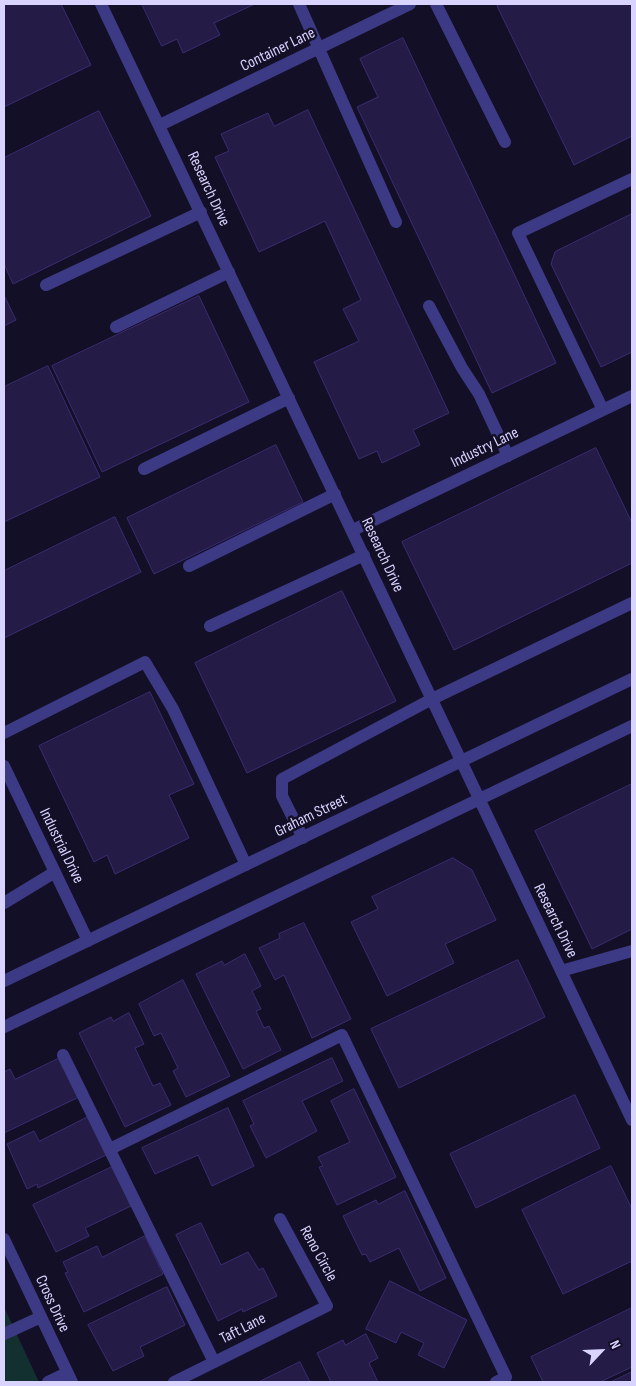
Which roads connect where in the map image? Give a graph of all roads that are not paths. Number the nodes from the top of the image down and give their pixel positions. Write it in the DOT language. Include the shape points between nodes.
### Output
graph roads {
  1 [pos="101,4"];
  2 [pos="299,4"];
  3 [pos="410,4"];
  4 [pos="436,4"];
  5 [pos="320,47"];
  6 [pos="160,125"];
  7 [pos="505,142"];
  8 [pos="632,179"];
  9 [pos="201,212"];
  10 [pos="396,222"];
  11 [pos="230,272"];
  12 [pos="46,285"];
  13 [pos="429,306"];
  14 [pos="116,327"];
  15 [pos="632,396"];
  16 [pos="289,398"];
  17 [pos="603,410"];
  18 [pos="508,456"];
  19 [pos="144,469"];
  20 [pos="335,494"];
  21 [pos="353,530"];
  22 [pos="364,555"];
  23 [pos="189,566"];
  24 [pos="632,603"];
  25 [pos="210,626"];
  26 [pos="632,679"];
  27 [pos="432,699"];
  28 [pos="632,726"];
  29 [pos="4,733"];
  30 [pos="461,762"];
  31 [pos="4,766"];
  32 [pos="479,800"];
  33 [pos="303,838"];
  34 [pos="246,865"];
  35 [pos="55,872"];
  36 [pos="4,903"];
  37 [pos="88,941"];
  38 [pos="632,951"];
  39 [pos="561,971"];
  40 [pos="4,981"];
  41 [pos="4,1027"];
  42 [pos="64,1055"];
  43 [pos="632,1120"];
  44 [pos="110,1149"];
  45 [pos="280,1219"];
  46 [pos="4,1239"];
  47 [pos="328,1306"];
  48 [pos="41,1317"];
  49 [pos="4,1334"];
  50 [pos="214,1362"];
  51 [pos="69,1378"];
  52 [pos="48,1382"];
  53 [pos="174,1382"];
  54 [pos="496,1382"];
  1 -- 6 [label="street, Research Drive"];
  2 -- 5 [label="street"];
  3 -- 5 [label="street, Container Lane"];
  4 -- 7 [label="street"];
  5 -- 6 [label="street, Container Lane"];
  5 -- 10 [label="street"];
  6 -- 9 [label="street, Research Drive"];
  8 -- 17 [label="street" via="518,233"];
  9 -- 11 [label="street, Research Drive"];
  9 -- 12 [label="street"];
  11 -- 14 [label="street"];
  11 -- 16 [label="street, Research Drive"];
  13 -- 18 [label="street" via="479,394"];
  15 -- 17 [label="street, Industry Lane"];
  16 -- 19 [label="street"];
  16 -- 20 [label="street, Research Drive"];
  17 -- 18 [label="street, Industry Lane"];
  18 -- 21 [label="street, Industry Lane"];
  20 -- 21 [label="street, Research Drive"];
  20 -- 23 [label="street"];
  21 -- 22 [label="street, Research Drive"];
  22 -- 25 [label="street"];
  22 -- 27 [label="street, Research Drive"];
  24 -- 27 [label="street"];
  26 -- 30 [label="street, Graham Street"];
  27 -- 30 [label="street, Research Drive"];
  27 -- 33 [label="street" via="282,779 282,796"];
  28 -- 32 [label="street"];
  29 -- 34 [label="street" via="145,662 173,709"];
  30 -- 32 [label="street, Research Drive"];
  30 -- 33 [label="street, Graham Street"];
  31 -- 35 [label="street, Industrial Drive"];
  32 -- 39 [label="street, Research Drive"];
  32 -- 41 [label="street"];
  33 -- 34 [label="street, Graham Street"];
  34 -- 37 [label="street, Graham Street"];
  35 -- 36 [label="street"];
  35 -- 37 [label="street, Industrial Drive"];
  37 -- 40 [label="street, Graham Street"];
  38 -- 39 [label="street"];
  39 -- 43 [label="street, Research Drive"];
  42 -- 44 [label="street"];
  44 -- 50 [label="street"];
  44 -- 54 [label="street" via="342,1035 506,1378"];
  45 -- 47 [label="street, Reno Circle"];
  46 -- 48 [label="street, Cross Drive"];
  47 -- 50 [label="street, Taft Lane"];
  48 -- 49 [label="street"];
  48 -- 51 [label="street, Cross Drive"];
  50 -- 53 [label="street, Taft Lane"];
  51 -- 52 [label="street"];
}
